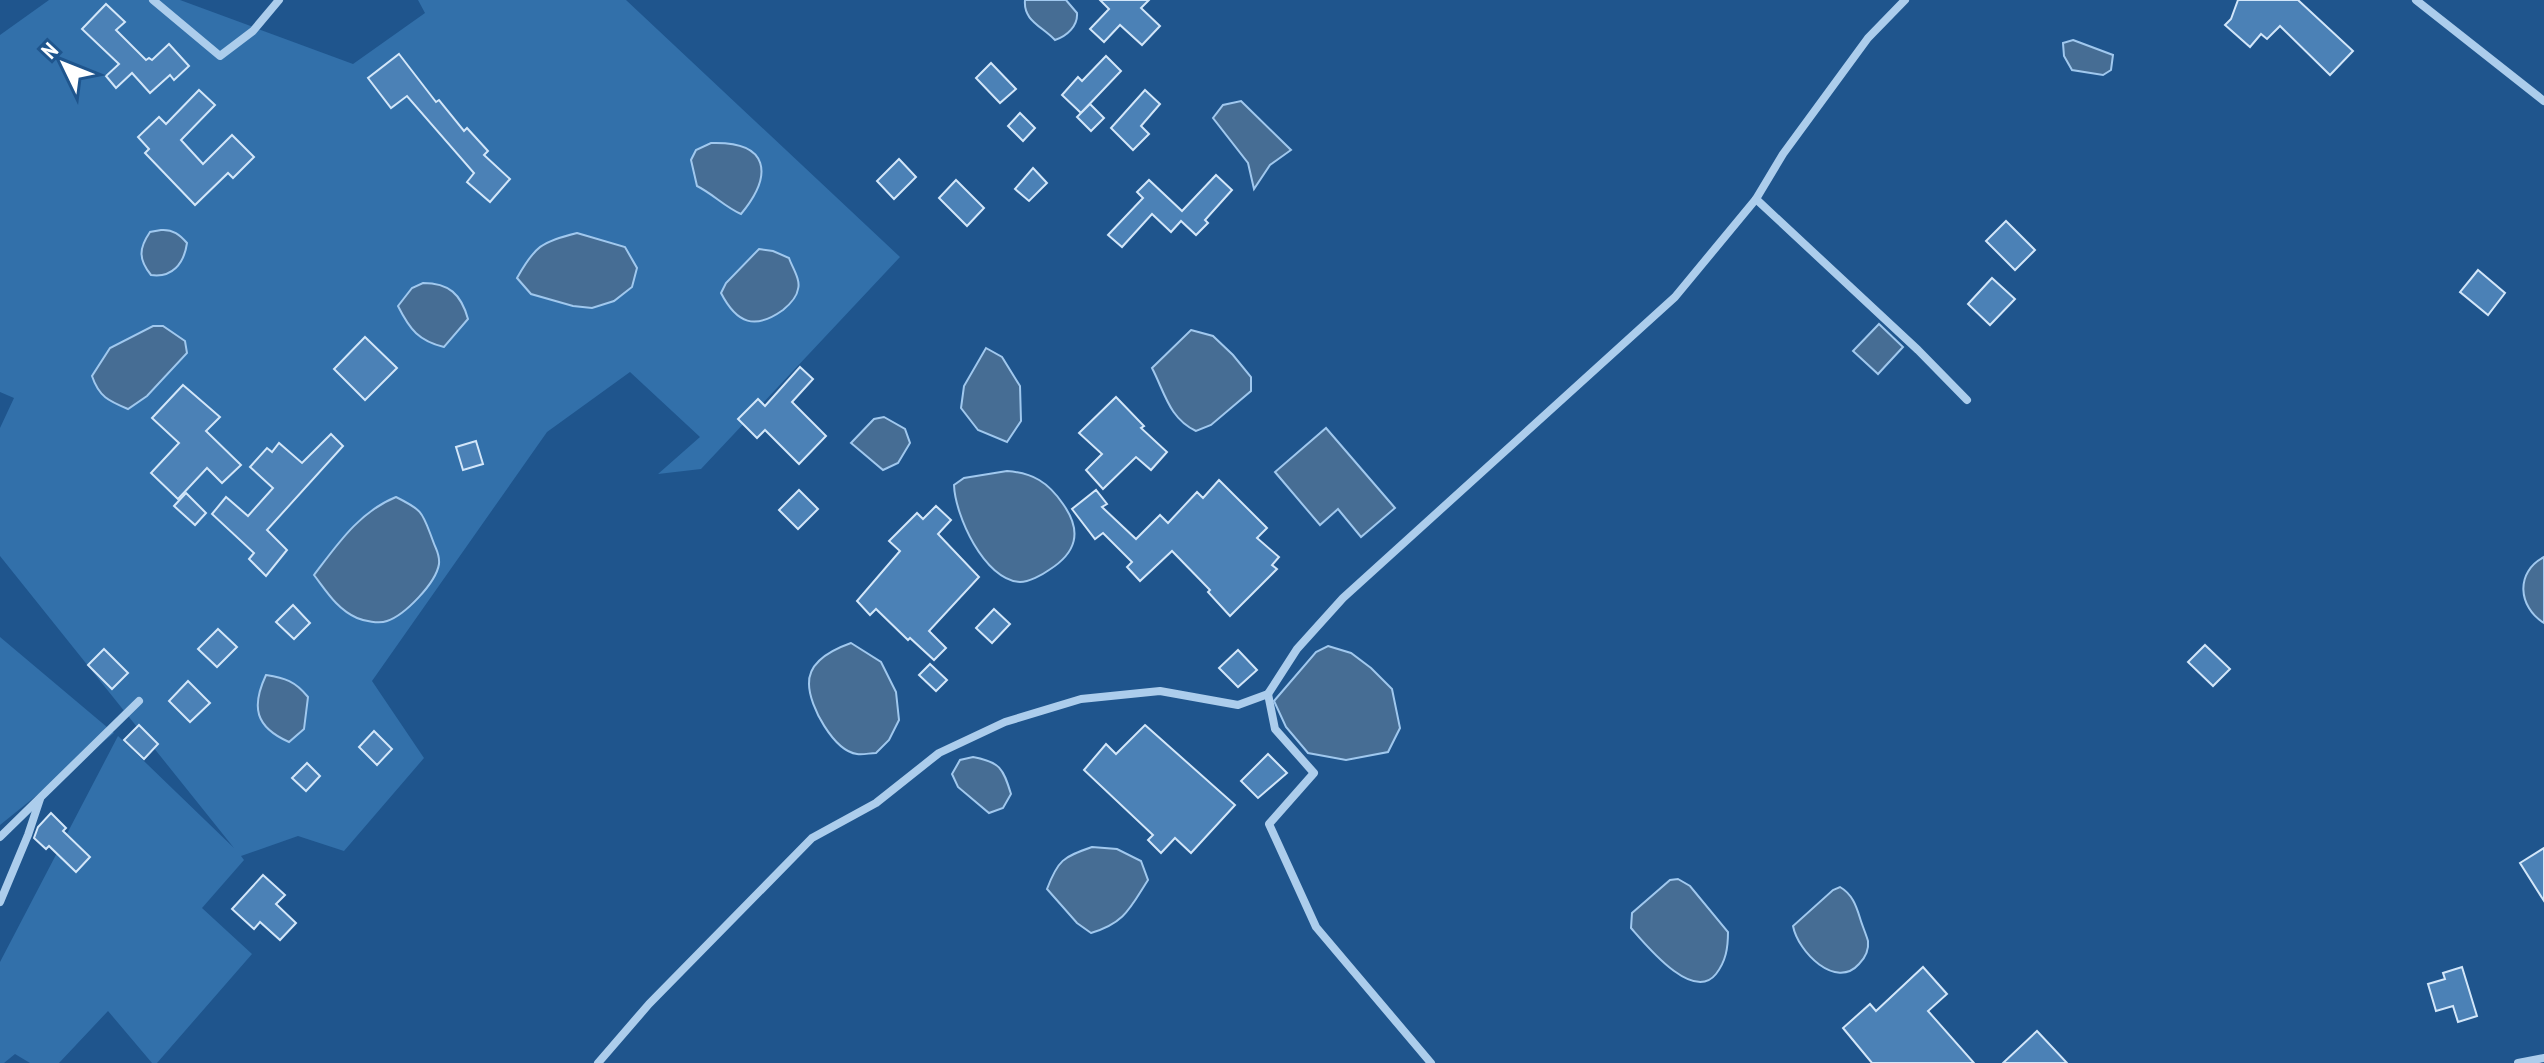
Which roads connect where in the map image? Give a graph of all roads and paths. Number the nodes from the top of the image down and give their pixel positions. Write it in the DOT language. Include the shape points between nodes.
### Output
graph roads {
  1 [pos="153,0"];
  2 [pos="279,0"];
  3 [pos="1905,0"];
  4 [pos="2416,0"];
  5 [pos="2544,101"];
  6 [pos="1756,199"];
  7 [pos="1967,400"];
  8 [pos="1268,694"];
  9 [pos="139,701"];
  10 [pos="40,798"];
  11 [pos="0,837"];
  12 [pos="0,902"];
  13 [pos="2544,1058"];
  14 [pos="598,1063"];
  15 [pos="1431,1063"];
  16 [pos="2518,1063"];
  1 -- 2 [label="street" via="220,56 253,31"];
  3 -- 6 [label="street" via="1868,38"];
  4 -- 5 [label="street"];
  6 -- 7 [label="street"];
  6 -- 8 [label="street" via="1675,297 1343,598 1297,649"];
  8 -- 14 [label="street" via="1238,705 1160,691 1081,699 1005,722 939,753 876,803 812,838"];
  8 -- 15 [label="street" via="1275,729 1314,773 1269,824 1316,927"];
  9 -- 10 [label="street"];
  10 -- 11 [label="street"];
  10 -- 12 [label="street"];
  13 -- 16 [label="street"];
}
